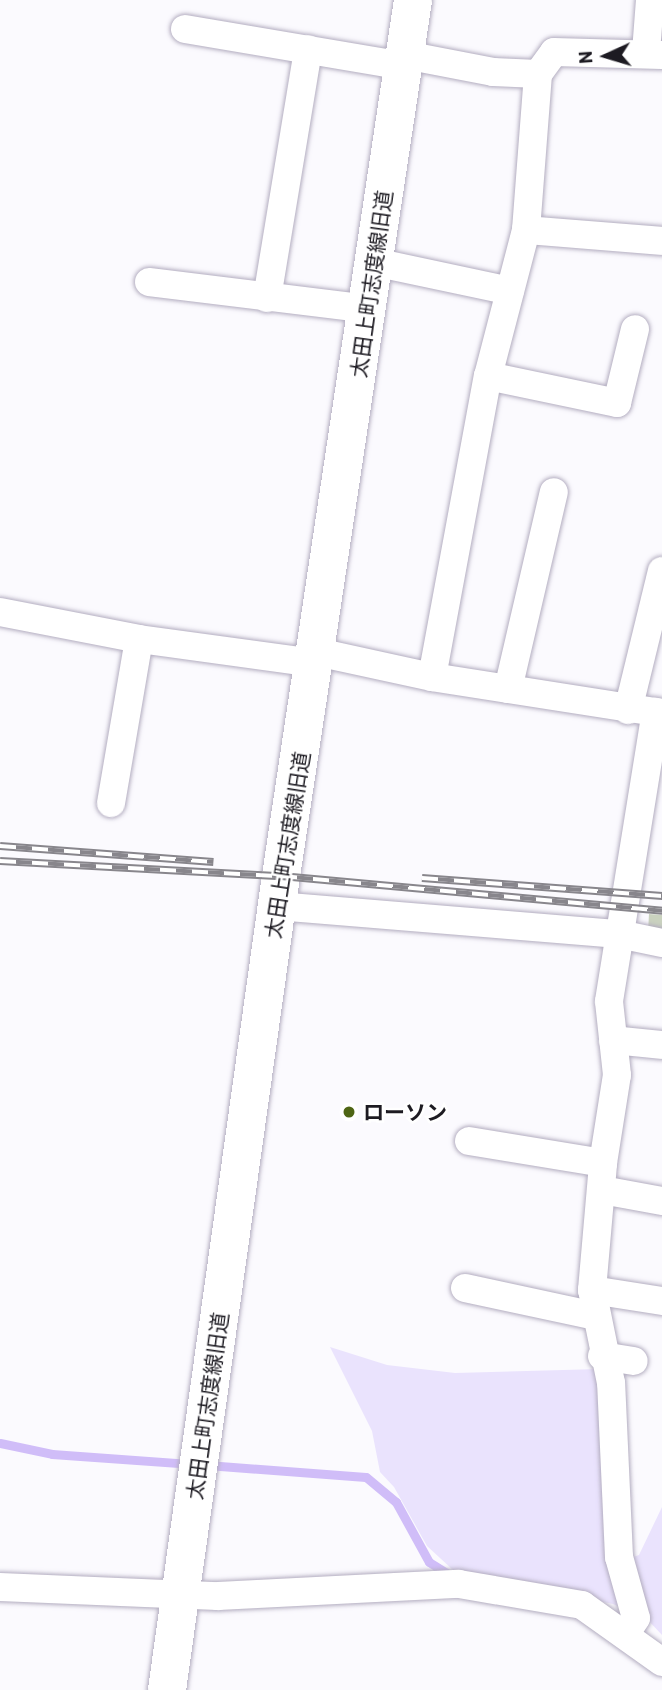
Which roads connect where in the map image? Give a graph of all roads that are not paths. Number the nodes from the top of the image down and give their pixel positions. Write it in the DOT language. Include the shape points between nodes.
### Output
graph roads {
  1 [pos="413,0"];
  2 [pos="650,0"];
  3 [pos="185,29"];
  4 [pos="308,49"];
  5 [pos="654,54"];
  6 [pos="404,61"];
  7 [pos="538,74"];
  8 [pos="526,230"];
  9 [pos="662,241"];
  10 [pos="374,262"];
  11 [pos="149,282"];
  12 [pos="510,291"];
  13 [pos="267,298"];
  14 [pos="368,309"];
  15 [pos="635,328"];
  16 [pos="488,376"];
  17 [pos="554,492"];
  18 [pos="662,572"];
  19 [pos="0,612"];
  20 [pos="139,639"];
  21 [pos="316,657"];
  22 [pos="432,677"];
  23 [pos="508,689"];
  24 [pos="649,712"];
  25 [pos="111,803"];
  26 [pos="277,906"];
  27 [pos="619,934"];
  28 [pos="662,943"];
  29 [pos="613,1040"];
  30 [pos="662,1045"];
  31 [pos="469,1141"];
  32 [pos="602,1176"];
  33 [pos="662,1202"];
  34 [pos="465,1288"];
  35 [pos="662,1301"];
  36 [pos="594,1303"];
  37 [pos="602,1356"];
  38 [pos="634,1361"];
  39 [pos="0,1587"];
  40 [pos="181,1592"];
  41 [pos="631,1627"];
  42 [pos="662,1662"];
  43 [pos="167,1690"];
  1 -- 6 [label="street, 太田上町志度線旧道"];
  2 -- 5 [label="street"];
  3 -- 4 [label="street"];
  4 -- 6 [label="street"];
  4 -- 13 [label="street"];
  5 -- 7 [label="street" via="554,52"];
  6 -- 7 [label="street"];
  6 -- 10 [label="street, 太田上町志度線旧道"];
  7 -- 8 [label="street"];
  8 -- 9 [label="street"];
  8 -- 12 [label="street"];
  10 -- 12 [label="street"];
  10 -- 14 [label="street, 太田上町志度線旧道"];
  11 -- 13 [label="street"];
  12 -- 16 [label="street"];
  13 -- 14 [label="street"];
  14 -- 21 [label="street, 太田上町志度線旧道"];
  15 -- 16 [label="street" via="617,403"];
  16 -- 22 [label="street"];
  17 -- 23 [label="street"];
  18 -- 24 [label="street"];
  19 -- 20 [label="street"];
  20 -- 21 [label="street"];
  20 -- 25 [label="street"];
  21 -- 22 [label="street"];
  21 -- 26 [label="street, 太田上町志度線旧道"];
  22 -- 23 [label="street"];
  23 -- 24 [label="street"];
  24 -- 27 [label="street"];
  26 -- 27 [label="street"];
  26 -- 40 [label="street, 太田上町志度線旧道"];
  27 -- 28 [label="street"];
  27 -- 29 [label="street" via="609,1001"];
  29 -- 30 [label="street"];
  29 -- 32 [label="street" via="617,1075"];
  31 -- 32 [label="street"];
  32 -- 33 [label="street"];
  32 -- 36 [label="street"];
  34 -- 36 [label="street"];
  35 -- 36 [label="street"];
  36 -- 37 [label="street"];
  37 -- 38 [label="street"];
  37 -- 41 [label="street" via="611,1383 619,1557"];
  39 -- 40 [label="street"];
  40 -- 41 [label="street" via="218,1596 459,1584 582,1605"];
  40 -- 43 [label="street, 太田上町志度線旧道"];
  41 -- 42 [label="street"];
}
